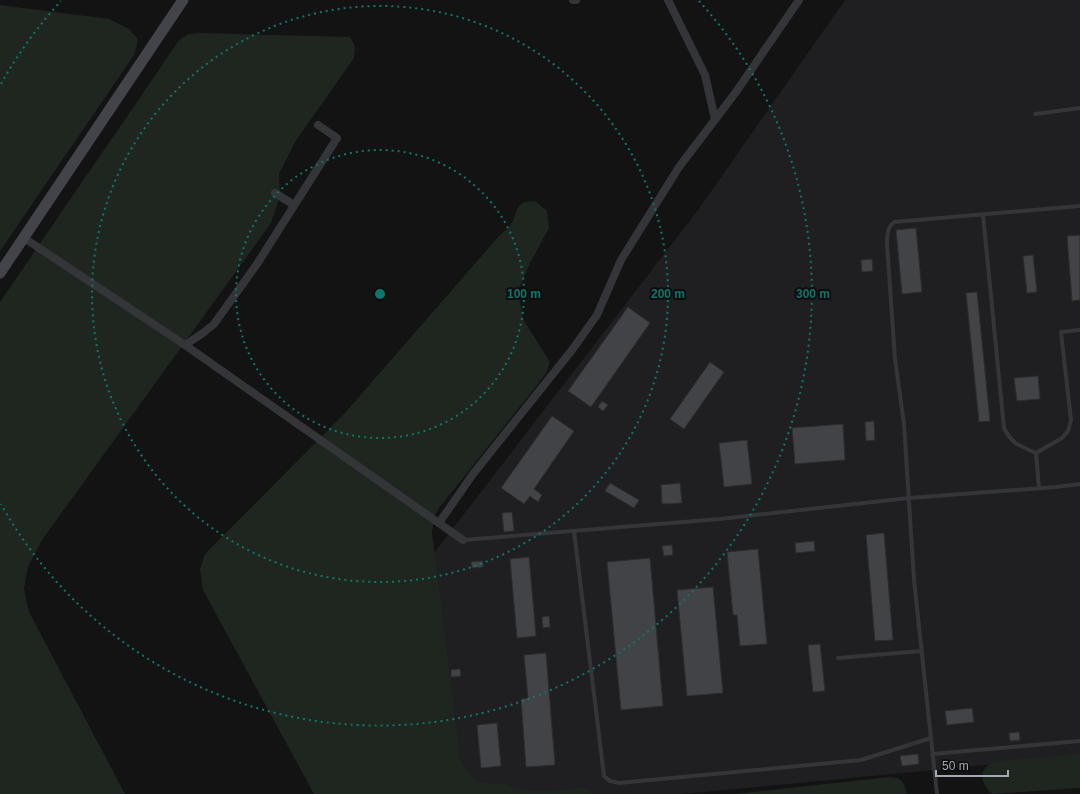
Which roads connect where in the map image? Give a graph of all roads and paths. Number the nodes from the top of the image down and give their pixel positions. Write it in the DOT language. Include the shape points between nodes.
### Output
graph roads {
  1 [pos="183,0"];
  2 [pos="668,0"];
  3 [pos="799,0"];
  4 [pos="1080,108"];
  5 [pos="1035,114"];
  6 [pos="715,119"];
  7 [pos="318,125"];
  8 [pos="274,193"];
  9 [pos="294,205"];
  10 [pos="1080,206"];
  11 [pos="983,215"];
  12 [pos="24,238"];
  13 [pos="0,272"];
  14 [pos="1080,330"];
  15 [pos="185,344"];
  16 [pos="1036,453"];
  17 [pos="1080,484"];
  18 [pos="1039,488"];
  19 [pos="909,498"];
  20 [pos="439,523"];
  21 [pos="574,531"];
  22 [pos="463,540"];
  23 [pos="922,651"];
  24 [pos="838,658"];
  25 [pos="931,738"];
  26 [pos="1080,741"];
  27 [pos="932,754"];
  28 [pos="937,794"];
  1 -- 12 [label="main road"];
  2 -- 6 [label="street" via="705,75"];
  3 -- 6 [label="street"];
  4 -- 5 [label="lane"];
  6 -- 20 [label="street" via="679,167 621,260 597,315 473,474"];
  7 -- 9 [label="street" via="337,138"];
  8 -- 9 [label="street"];
  9 -- 15 [label="street" via="257,264 214,324"];
  10 -- 11 [label="lane"];
  11 -- 16 [label="lane" via="1004,428 1009,438 1017,445"];
  11 -- 19 [label="lane" via="894,222 887,232 895,360 904,424"];
  12 -- 13 [label="main road"];
  12 -- 15 [label="street"];
  14 -- 16 [label="lane" via="1061,332 1071,420 1068,431 1062,438"];
  15 -- 20 [label="street"];
  16 -- 18 [label="lane"];
  17 -- 18 [label="lane"];
  18 -- 19 [label="lane"];
  19 -- 21 [label="lane" via="720,519"];
  19 -- 23 [label="lane"];
  20 -- 22 [label="street"];
  21 -- 22 [label="lane"];
  21 -- 25 [label="lane" via="604,776 610,781 619,783 861,760"];
  23 -- 24 [label="lane"];
  23 -- 25 [label="lane"];
  25 -- 27 [label="lane"];
  26 -- 27 [label="lane"];
  27 -- 28 [label="lane"];
}
